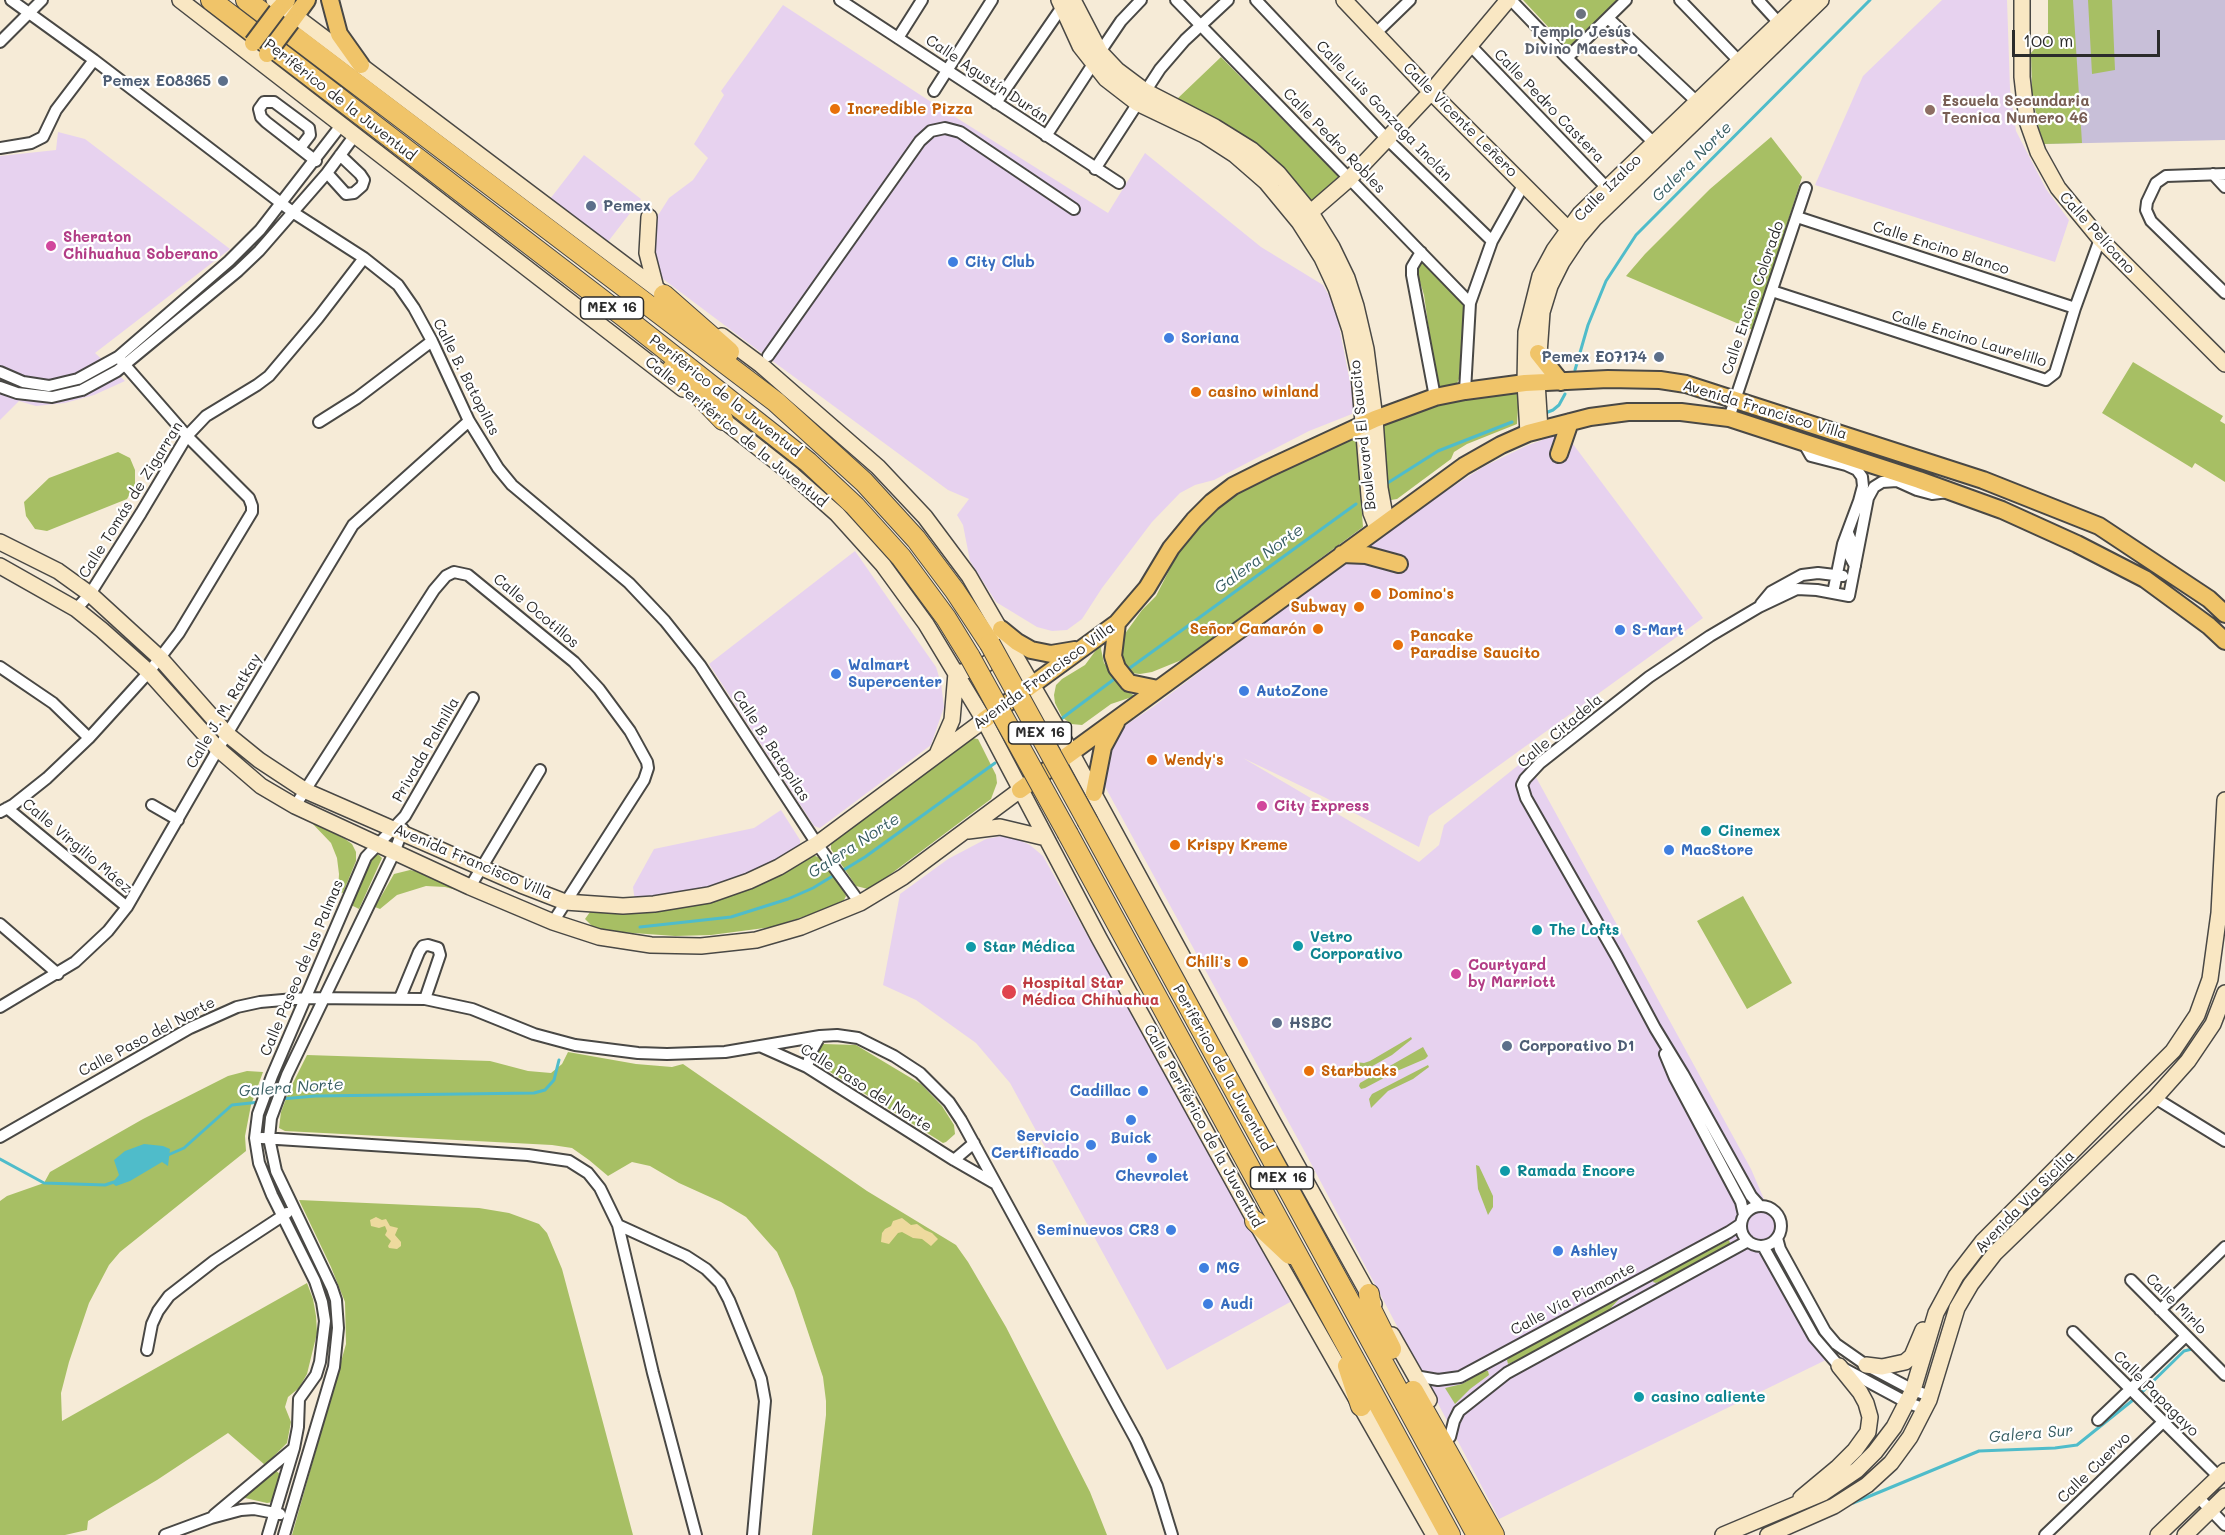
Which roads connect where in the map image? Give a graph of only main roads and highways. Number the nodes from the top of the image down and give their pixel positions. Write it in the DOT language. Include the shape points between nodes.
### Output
graph roads {
  1 [pos="180,0"];
  2 [pos="211,0"];
  3 [pos="246,0"];
  4 [pos="307,0"];
  5 [pos="330,0"];
  6 [pos="1344,0"];
  7 [pos="1510,0"];
  8 [pos="1803,0"];
  9 [pos="1821,0"];
  10 [pos="2022,0"];
  11 [pos="1065,2"];
  12 [pos="284,9"];
  13 [pos="250,47"];
  14 [pos="264,58"];
  15 [pos="361,65"];
  16 [pos="1431,92"];
  17 [pos="649,217"];
  18 [pos="1305,217"];
  19 [pos="1573,233"];
  20 [pos="660,291"];
  21 [pos="623,316"];
  22 [pos="1538,353"];
  23 [pos="2221,355"];
  24 [pos="1561,382"];
  25 [pos="1531,383"];
  26 [pos="776,402"];
  27 [pos="723,420"];
  28 [pos="1570,422"];
  29 [pos="1369,423"];
  30 [pos="1534,432"];
  31 [pos="1559,454"];
  32 [pos="1381,525"];
  33 [pos="0,542"];
  34 [pos="1342,554"];
  35 [pos="1399,564"];
  36 [pos="0,566"];
  37 [pos="2225,614"];
  38 [pos="1117,623"];
  39 [pos="1000,639"];
  40 [pos="2225,641"];
  41 [pos="1079,650"];
  42 [pos="956,673"];
  43 [pos="1033,684"];
  44 [pos="1158,689"];
  45 [pos="1120,717"];
  46 [pos="984,720"];
  47 [pos="1071,752"];
  48 [pos="935,757"];
  49 [pos="1020,790"];
  50 [pos="1094,793"];
  51 [pos="2225,800"];
  52 [pos="964,832"];
  53 [pos="1046,838"];
  54 [pos="1133,865"];
  55 [pos="1073,888"];
  56 [pos="2225,993"];
  57 [pos="1302,1215"];
  58 [pos="1255,1221"];
  59 [pos="1302,1265"];
  60 [pos="1369,1294"];
  61 [pos="1947,1294"];
  62 [pos="1332,1317"];
  63 [pos="1866,1365"];
  64 [pos="1839,1366"];
  65 [pos="1361,1406"];
  66 [pos="2222,1474"];
  67 [pos="2225,1496"];
  68 [pos="1792,1506"];
  69 [pos="1434,1535"];
  70 [pos="1450,1535"];
  71 [pos="1476,1535"];
  72 [pos="1485,1535"];
  73 [pos="1494,1535"];
  74 [pos="1501,1535"];
  75 [pos="1723,1535"];
  76 [pos="1768,1535"];
  77 [pos="2158,1535"];
  78 [pos="2185,1535"];
  1 -- 13 [label="main road, Calle Periférico de la Juventud"];
  2 -- 21 [label="highway, Periférico de la Juventud / MEX 16"];
  3 -- 26 [label="highway, Periférico de la Juventud / MEX 16"];
  4 -- 12 [label="main road"];
  5 -- 15 [label="main road" via="339,34"];
  6 -- 16 [label="main road, Calle Vicente Leñero"];
  7 -- 16 [label="main road"];
  8 -- 19 [label="main road, Calle Izalco" via="1580,214"];
  9 -- 19 [label="main road, Calle Izalco" via="1595,218"];
  10 -- 23 [label="main road, Calle Pelícano" via="2022,78 2027,121 2037,152 2058,188 2100,239"];
  11 -- 18 [label="main road, Boulevard El Saucito" via="1097,58 1117,70 1141,97 1235,155"];
  12 -- 13 [label="main road, bridge"];
  12 -- 14 [label="main road, bridge"];
  12 -- 15 [label="main road"];
  13 -- 14 [label="main road, Calle Periférico de la Juventud"];
  14 -- 27 [label="main road, Calle Periférico de la Juventud" via="355,135"];
  15 -- 20 [label="main road"];
  16 -- 18 [label="main road" via="1349,179"];
  16 -- 19 [label="main road, Calle Vicente Leñero"];
  17 -- 20 [label="main road" via="647,253"];
  18 -- 29 [label="main road, Boulevard El Saucito" via="1332,247 1356,306 1366,349"];
  19 -- 22 [label="main road, Calle Izalco" via="1542,312"];
  19 -- 25 [label="main road, Calle Izalco" via="1554,250 1540,276 1531,306 1526,332"];
  20 -- 26 [label="highway" via="743,365"];
  20 -- 39 [label="main road" via="761,365 878,466 969,576"];
  21 -- 27 [label="highway"];
  21 -- 59 [label="highway, Periférico de la Juventud / MEX 16, bridge" via="782,440 847,498 901,557 946,618"];
  22 -- 24 [label="main road"];
  22 -- 25 [label="main road, Calle Izalco"];
  24 -- 25 [label="main road, Avenida Francisco Villa"];
  24 -- 37 [label="main road, Avenida Francisco Villa" via="1660,380 1686,384 1983,480 2099,526"];
  25 -- 29 [label="main road, Avenida Francisco Villa" via="1435,397"];
  25 -- 30 [label="main road, Calle Izalco"];
  26 -- 39 [label="highway, Periférico de la Juventud / MEX 16" via="864,482"];
  27 -- 42 [label="main road, Calle Periférico de la Juventud" via="793,474 844,521 895,581"];
  28 -- 30 [label="main road, Avenida Francisco Villa"];
  28 -- 31 [label="main road"];
  28 -- 40 [label="main road, Avenida Francisco Villa" via="1628,412 1681,412 1729,418 1803,442 2002,510 2077,544 2145,579"];
  29 -- 32 [label="main road, Boulevard El Saucito" via="1380,488"];
  29 -- 38 [label="main road, Avenida Francisco Villa" via="1233,486 1212,502 1180,536 1148,588"];
  30 -- 32 [label="main road, Avenida Francisco Villa" via="1464,466"];
  32 -- 34 [label="main road, Avenida Francisco Villa"];
  33 -- 48 [label="main road, Avenida Francisco Villa" via="58,571 90,594 160,658 227,734 306,790 565,902 660,904 734,887 817,844"];
  34 -- 35 [label="main road" via="1366,555"];
  34 -- 44 [label="main road, Avenida Francisco Villa"];
  36 -- 52 [label="main road, Avenida Francisco Villa" via="76,609 148,672 218,749 261,786 377,845 577,931 651,945 701,946 756,940 827,918 860,903"];
  38 -- 41 [label="main road, Avenida Francisco Villa"];
  38 -- 44 [label="main road" via="1113,656 1121,674 1134,686"];
  39 -- 41 [label="main road" via="1051,654"];
  39 -- 42 [label="main road" via="1002,654 985,665"];
  39 -- 43 [label="main road"];
  39 -- 57 [label="highway, Periférico de la Juventud / MEX 16, bridge" via="1088,822"];
  41 -- 43 [label="main road, Avenida Francisco Villa"];
  42 -- 46 [label="main road, Calle Periférico de la Juventud"];
  42 -- 48 [label="main road" via="952,720"];
  43 -- 46 [label="main road, Avenida Francisco Villa"];
  43 -- 47 [label="main road"];
  44 -- 45 [label="main road, Avenida Francisco Villa"];
  45 -- 47 [label="main road, Avenida Francisco Villa"];
  45 -- 50 [label="main road" via="1104,747"];
  46 -- 48 [label="main road, Avenida Francisco Villa"];
  46 -- 49 [label="main road, Calle Periférico de la Juventud"];
  47 -- 49 [label="main road, Avenida Francisco Villa"];
  47 -- 50 [label="main road"];
  49 -- 52 [label="main road, Avenida Francisco Villa"];
  49 -- 53 [label="main road, Calle Periférico de la Juventud"];
  50 -- 54 [label="main road"];
  51 -- 61 [label="main road, Avenida Via Sicilia" via="2215,950 2197,1015 2166,1058 1983,1241"];
  52 -- 53 [label="main road" via="1000,827"];
  53 -- 55 [label="main road, Calle Periférico de la Juventud"];
  54 -- 55 [label="main road" via="1118,855 1089,802 1075,794 1067,795 1053,805 1046,822"];
  54 -- 60 [label="main road"];
  55 -- 58 [label="main road, Calle Periférico de la Juventud"];
  56 -- 76 [label="main road, Avenida Via Sicilia" via="2213,1023 2188,1061 1995,1253 1971,1284 1957,1308 1927,1402 1910,1437 1891,1463 1834,1506"];
  57 -- 71 [label="highway, Periférico de la Juventud / MEX 16"];
  57 -- 72 [label="highway" via="1321,1234"];
  58 -- 59 [label="highway"];
  58 -- 65 [label="main road, Calle Periférico de la Juventud"];
  59 -- 62 [label="highway, Periférico de la Juventud / MEX 16"];
  60 -- 73 [label="highway" via="1381,1331"];
  60 -- 74 [label="main road"];
  61 -- 63 [label="main road" via="1930,1308 1912,1356 1898,1365"];
  61 -- 68 [label="main road, Avenida Via Sicilia" via="1936,1313 1910,1396 1875,1452 1823,1493"];
  62 -- 65 [label="highway"];
  62 -- 70 [label="highway, Periférico de la Juventud / MEX 16"];
  64 -- 68 [label="main road" via="1866,1403 1870,1417 1868,1432 1837,1468"];
  65 -- 69 [label="main road, Calle Periférico de la Juventud"];
  66 -- 77 [label="main road"];
  67 -- 78 [label="main road"];
  68 -- 75 [label="main road, Avenida Via Sicilia"];
}
